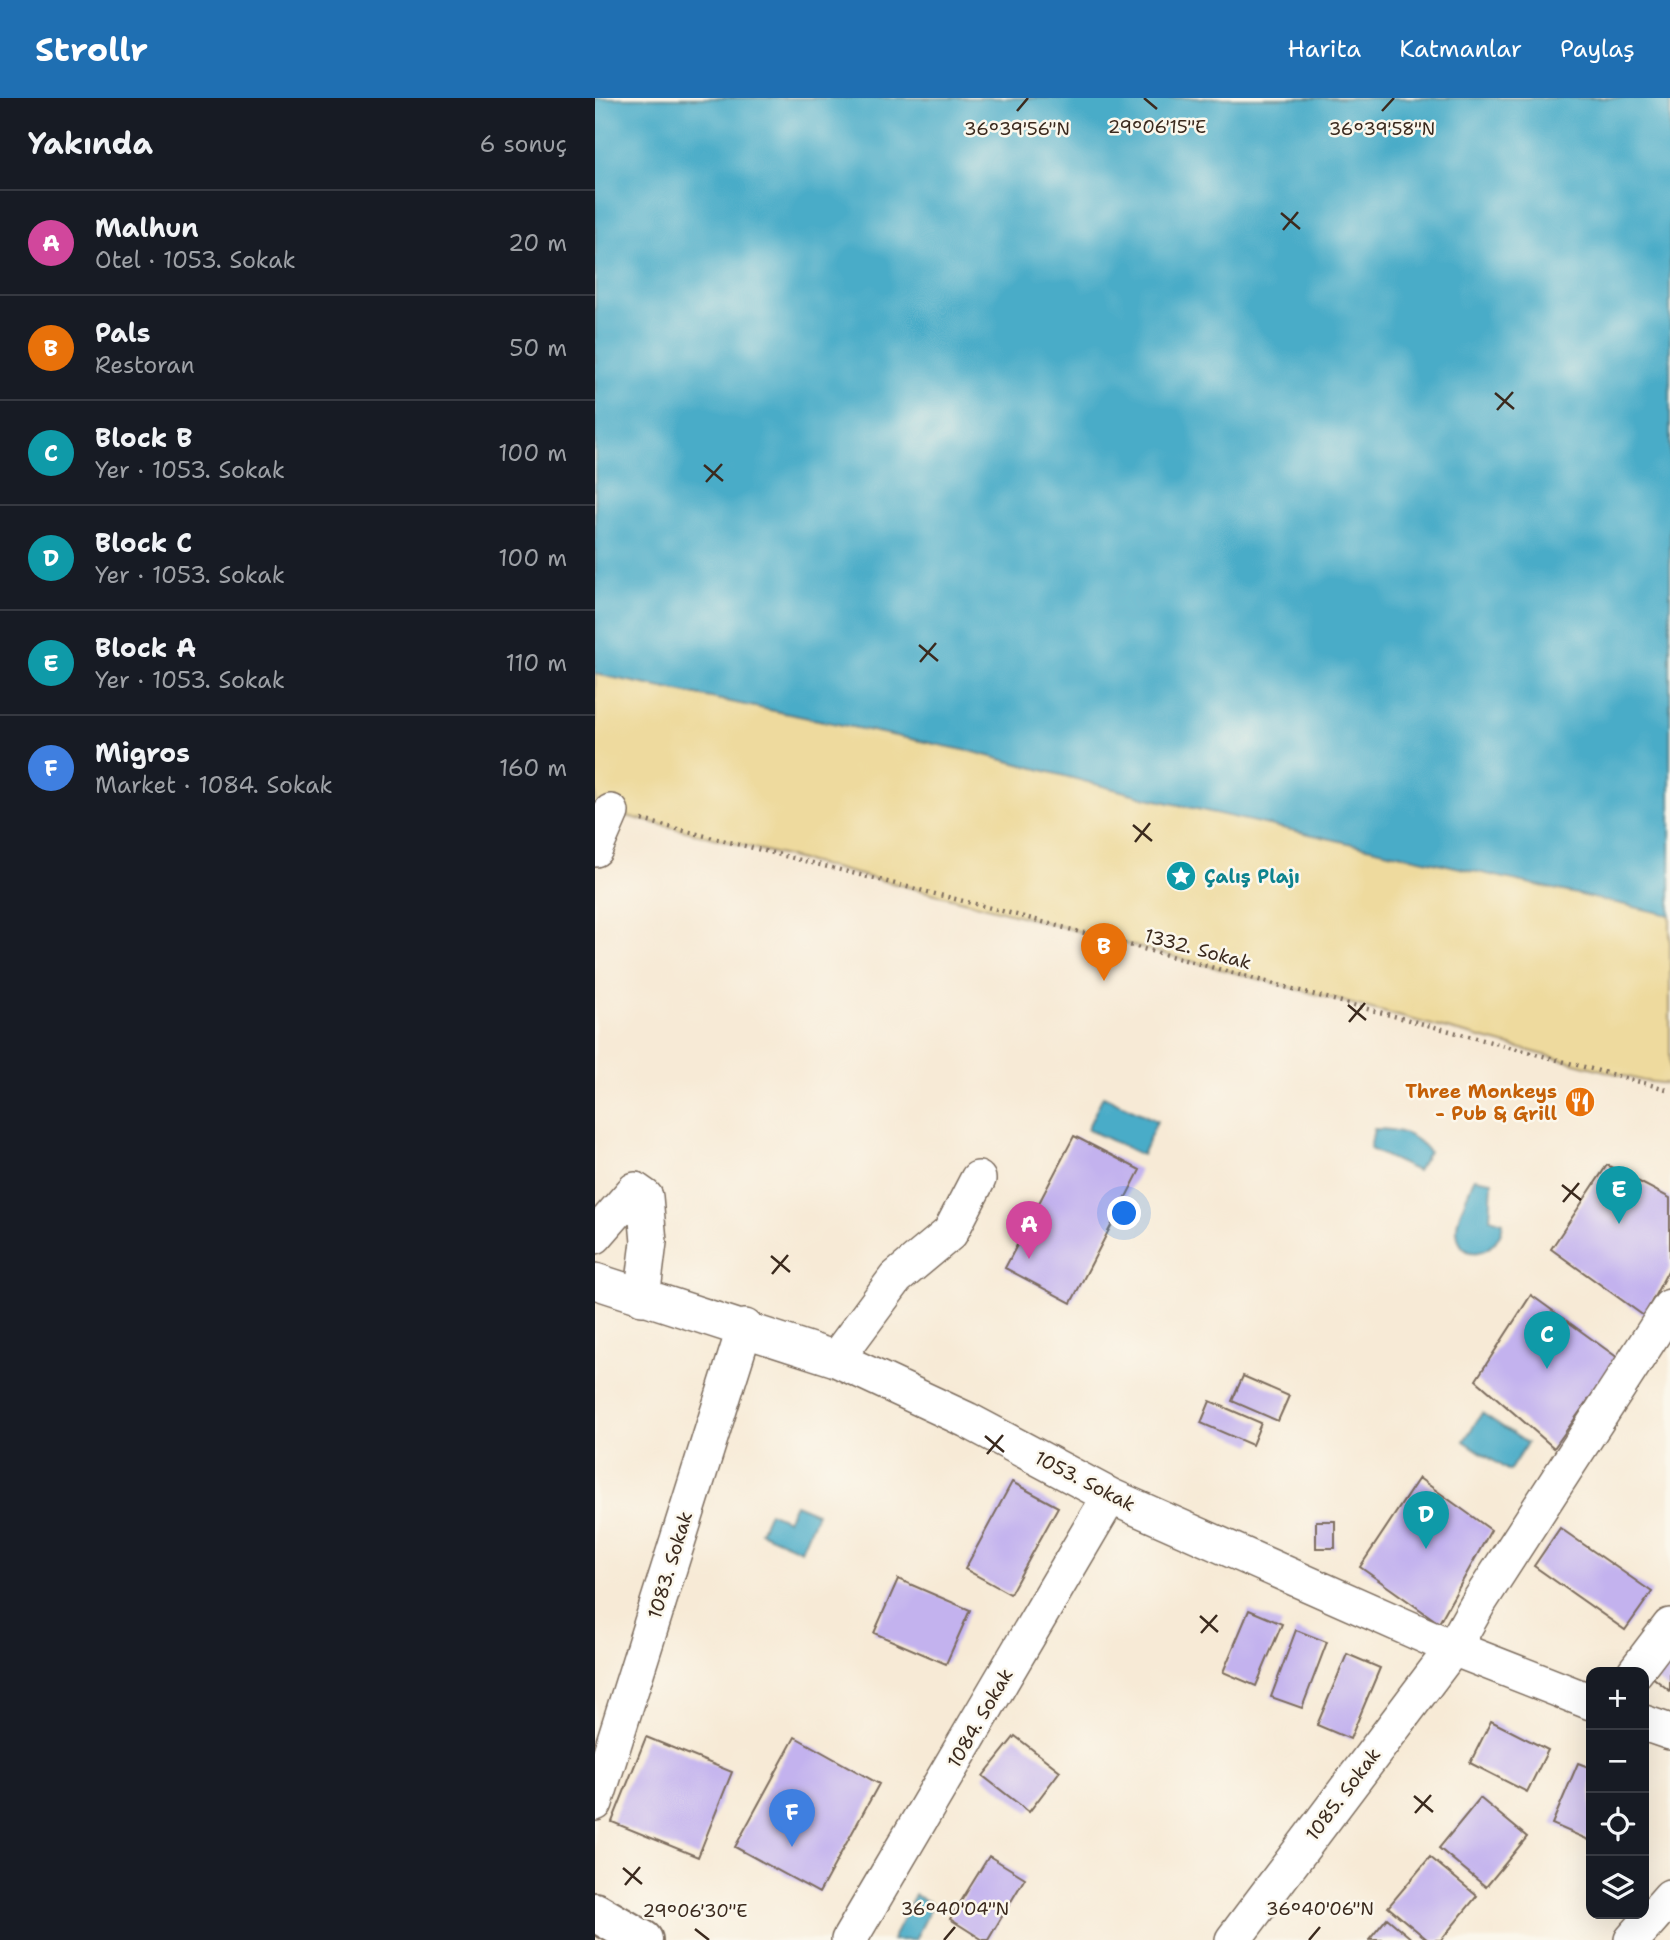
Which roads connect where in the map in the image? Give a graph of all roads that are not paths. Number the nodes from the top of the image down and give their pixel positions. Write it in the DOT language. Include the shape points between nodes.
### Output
graph roads {
  1 [pos="611,812"];
  2 [pos="595,849"];
  3 [pos="978,1179"];
  4 [pos="595,1236"];
  5 [pos="595,1281"];
  6 [pos="642,1298"];
  7 [pos="1670,1307"];
  8 [pos="744,1327"];
  9 [pos="836,1359"];
  10 [pos="1111,1496"];
  11 [pos="1670,1626"];
  12 [pos="1453,1648"];
  13 [pos="1639,1667"];
  14 [pos="1586,1700"];
  15 [pos="1649,1725"];
  16 [pos="1670,1732"];
  17 [pos="595,1803"];
  18 [pos="1670,1897"];
  19 [pos="595,1912"];
  20 [pos="643,1940"];
  21 [pos="849,1940"];
  22 [pos="1233,1940"];
  23 [pos="1632,1940"];
  1 -- 2 [label="street"];
  3 -- 9 [label="street" via="950,1233 895,1278"];
  4 -- 6 [label="street" via="635,1190 645,1197 649,1242"];
  5 -- 6 [label="street, 1053. Sokak"];
  6 -- 8 [label="street, 1053. Sokak"];
  7 -- 12 [label="street"];
  8 -- 9 [label="street, 1053. Sokak"];
  8 -- 17 [label="street, 1083. Sokak"];
  9 -- 10 [label="street, 1053. Sokak" via="967,1420"];
  10 -- 12 [label="street, 1053. Sokak"];
  10 -- 21 [label="street, 1084. Sokak"];
  11 -- 13 [label="street"];
  12 -- 14 [label="street, 1053. Sokak"];
  12 -- 22 [label="street, 1085. Sokak"];
  15 -- 16 [label="street"];
  18 -- 23 [label="street"];
  19 -- 20 [label="main road"];
}
